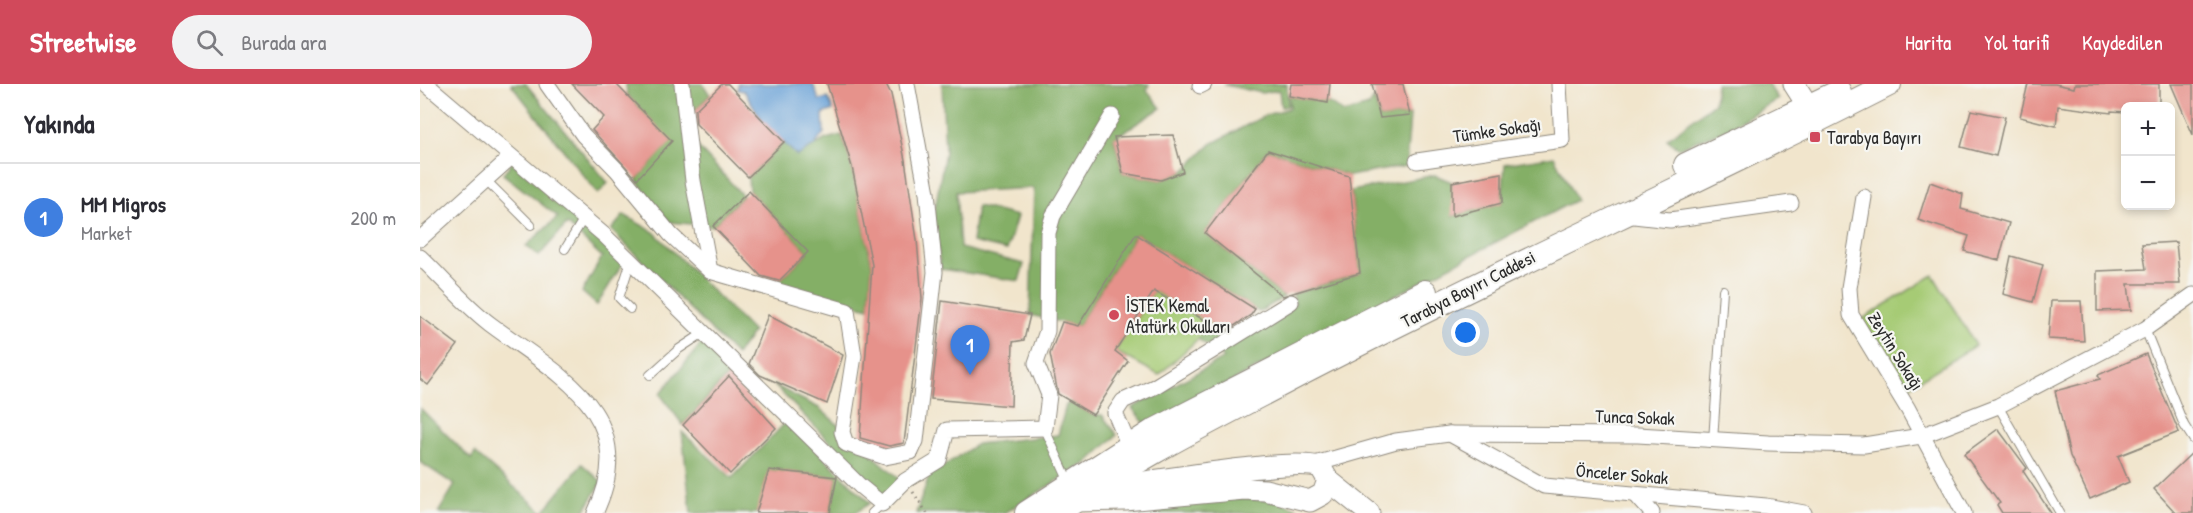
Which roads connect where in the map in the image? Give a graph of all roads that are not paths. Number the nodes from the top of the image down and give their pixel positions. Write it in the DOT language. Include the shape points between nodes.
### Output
graph roads {
  1 [pos="426,84"];
  2 [pos="546,84"];
  3 [pos="682,84"];
  4 [pos="907,84"];
  5 [pos="1559,84"];
  6 [pos="1794,84"];
  7 [pos="1856,84"];
  8 [pos="1889,84"];
  9 [pos="1811,114"];
  10 [pos="1112,116"];
  11 [pos="510,158"];
  12 [pos="1417,160"];
  13 [pos="486,180"];
  14 [pos="1864,197"];
  15 [pos="1791,203"];
  16 [pos="1621,214"];
  17 [pos="584,218"];
  18 [pos="531,225"];
  19 [pos="420,239"];
  20 [pos="565,249"];
  21 [pos="420,257"];
  22 [pos="631,261"];
  23 [pos="710,271"];
  24 [pos="1724,290"];
  25 [pos="2193,295"];
  26 [pos="1291,302"];
  27 [pos="630,309"];
  28 [pos="2145,329"];
  29 [pos="705,332"];
  30 [pos="650,375"];
  31 [pos="1998,406"];
  32 [pos="1042,425"];
  33 [pos="1449,434"];
  34 [pos="1921,436"];
  35 [pos="2193,439"];
  36 [pos="1713,441"];
  37 [pos="1137,451"];
  38 [pos="885,457"];
  39 [pos="1317,471"];
  40 [pos="910,478"];
  41 [pos="1154,482"];
  42 [pos="1071,495"];
  43 [pos="1636,495"];
  44 [pos="1311,503"];
  45 [pos="877,509"];
  46 [pos="595,513"];
  47 [pos="1027,513"];
  48 [pos="1369,513"];
  49 [pos="1652,513"];
  50 [pos="1804,513"];
  51 [pos="1964,513"];
  52 [pos="2060,513"];
  1 -- 11 [label="street"];
  2 -- 23 [label="street" via="583,135 671,235"];
  3 -- 23 [label="street" via="693,181"];
  4 -- 38 [label="street" via="927,193 935,272 916,441 911,452"];
  5 -- 12 [label="street, Tümke Sokağı" via="1562,140"];
  6 -- 9 [label="main road"];
  7 -- 9 [label="main road, Tarabya Bayırı Caddesi"];
  8 -- 9 [label="main road, Tarabya Bayırı Caddesi"];
  9 -- 16 [label="main road, Tarabya Bayırı Caddesi" via="1813,131 1803,144 1710,187 1677,188"];
  9 -- 37 [label="main road, Tarabya Bayırı Caddesi" via="1464,272"];
  10 -- 32 [label="street" via="1053,216 1047,233 1047,331 1036,363 1049,395"];
  11 -- 13 [label="street"];
  11 -- 17 [label="street"];
  13 -- 18 [label="lane"];
  13 -- 19 [label="street"];
  14 -- 34 [label="street, Zeytin Sokağı" via="1849,288 1851,315"];
  15 -- 16 [label="street" via="1670,219"];
  16 -- 37 [label="main road, Tarabya Bayırı Caddesi"];
  17 -- 20 [label="lane"];
  17 -- 22 [label="street"];
  21 -- 46 [label="street" via="488,322 541,360 591,404 602,422 610,472"];
  22 -- 27 [label="lane" via="619,298"];
  22 -- 29 [label="street"];
  23 -- 38 [label="street" via="847,311 854,356 842,432 846,444"];
  24 -- 36 [label="lane"];
  25 -- 28 [label="street, Tunca Sokak"];
  26 -- 37 [label="street" via="1154,387 1123,401 1115,413"];
  28 -- 31 [label="street, Tunca Sokak"];
  28 -- 35 [label="lane"];
  29 -- 30 [label="lane"];
  29 -- 45 [label="street" via="860,486"];
  31 -- 34 [label="street, Tunca Sokak"];
  31 -- 52 [label="lane"];
  32 -- 40 [label="street" via="947,430 939,460"];
  32 -- 42 [label="lane"];
  33 -- 36 [label="street, Tunca Sokak" via="1638,435"];
  33 -- 39 [label="street, Tunca Sokak" via="1396,441"];
  33 -- 43 [label="street, Önceler Sokak" via="1545,486"];
  34 -- 36 [label="street, Tunca Sokak" via="1864,445"];
  34 -- 51 [label="street, Zeytin Sokağı"];
  37 -- 41 [label="main road" via="1140,475"];
  37 -- 42 [label="main road, Tarabya Bayırı Caddesi"];
  38 -- 40 [label="street"];
  39 -- 41 [label="main road" via="1267,466"];
  39 -- 44 [label="main road" via="1323,494"];
  39 -- 44 [label="main road" via="1294,469 1290,480"];
  39 -- 48 [label="main road"];
  40 -- 45 [label="street"];
  41 -- 42 [label="main road"];
  42 -- 44 [label="main road" via="1125,500 1244,489"];
  42 -- 47 [label="main road, Tarabya Bayırı Caddesi"];
  43 -- 49 [label="street"];
  43 -- 50 [label="street, Önceler Sokak"];
}
